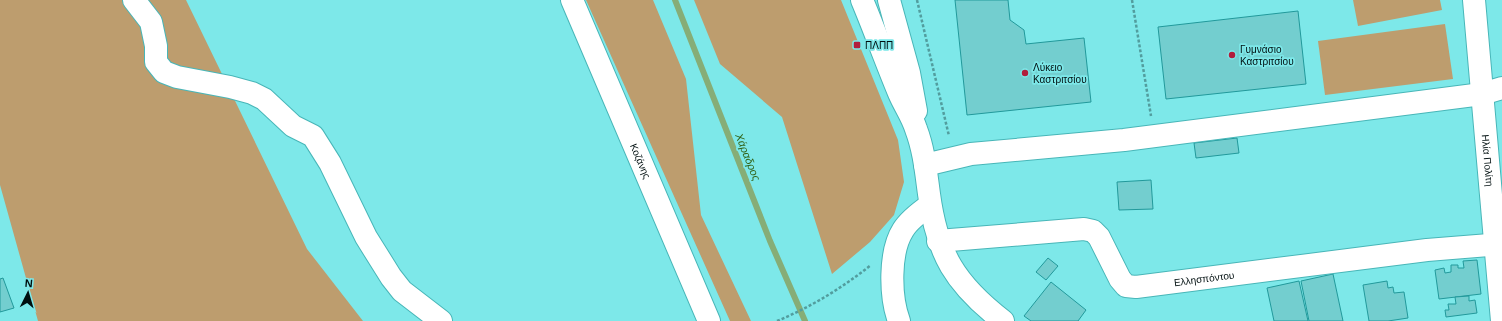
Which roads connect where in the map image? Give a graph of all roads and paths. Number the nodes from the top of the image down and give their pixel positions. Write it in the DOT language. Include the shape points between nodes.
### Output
graph roads {
  1 [pos="134,0"];
  2 [pos="572,0"];
  3 [pos="862,0"];
  4 [pos="889,0"];
  5 [pos="916,0"];
  6 [pos="1132,0"];
  7 [pos="1474,0"];
  8 [pos="1502,88"];
  9 [pos="1482,94"];
  10 [pos="1152,122"];
  11 [pos="916,128"];
  12 [pos="949,136"];
  13 [pos="925,165"];
  14 [pos="930,205"];
  15 [pos="938,241"];
  16 [pos="1499,244"];
  17 [pos="873,263"];
  18 [pos="441,321"];
  19 [pos="709,321"];
  20 [pos="777,321"];
  21 [pos="899,321"];
  22 [pos="1003,321"];
  23 [pos="1502,321"];
  1 -- 18 [label="street" via="151,22 156,62 164,72 252,93 264,99 293,126 313,136 330,163 366,237 391,277 402,291"];
  2 -- 19 [label="street, Κοζάνης"];
  3 -- 11 [label="street"];
  4 -- 11 [label="street" via="913,88"];
  5 -- 12 [label="path"];
  6 -- 10 [label="path"];
  7 -- 9 [label="street, Ηλία Πολίτη"];
  8 -- 9 [label="street"];
  9 -- 13 [label="street" via="1111,142 971,154"];
  9 -- 16 [label="street, Ηλία Πολίτη"];
  11 -- 13 [label="street"];
  13 -- 14 [label="street"];
  14 -- 15 [label="street"];
  14 -- 21 [label="street" via="904,228 895,248 894,296"];
  15 -- 16 [label="street, Ελλησπόντου" via="1084,229 1093,231 1100,237 1120,279 1126,286 1136,287 1427,250"];
  15 -- 22 [label="street" via="948,263 968,290"];
  16 -- 23 [label="street, Ηλία Πολίτη"];
  17 -- 20 [label="path" via="850,282 807,308"];
}
